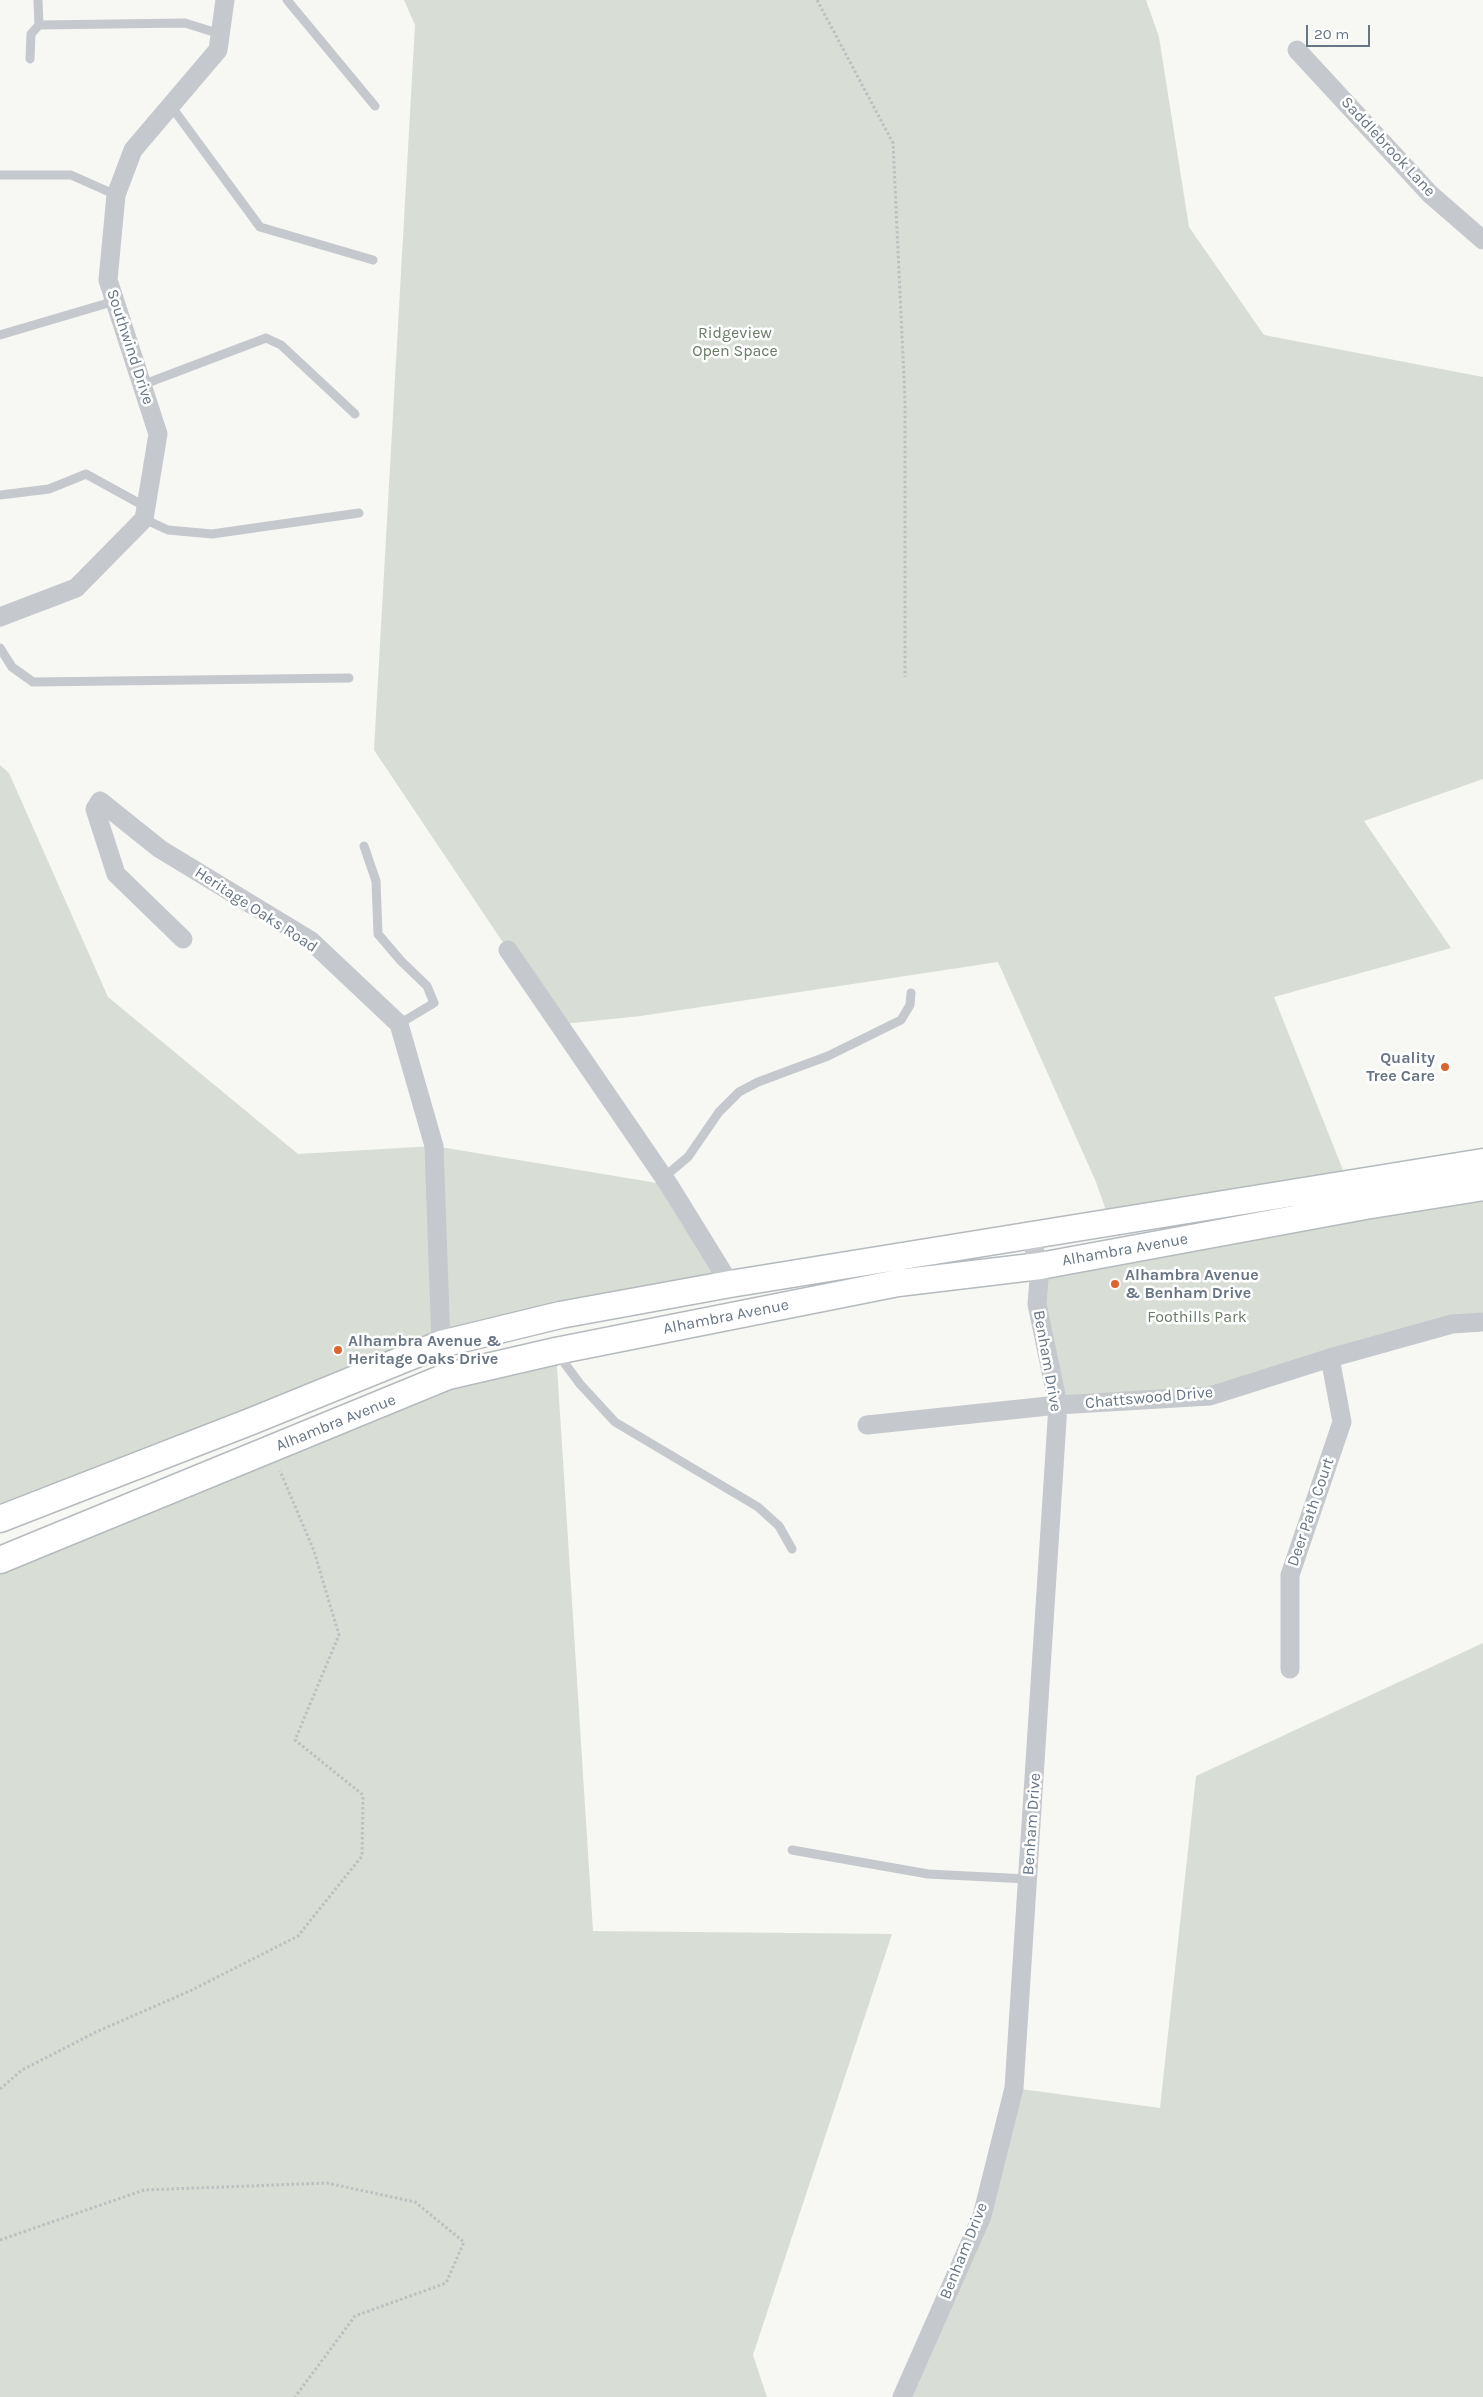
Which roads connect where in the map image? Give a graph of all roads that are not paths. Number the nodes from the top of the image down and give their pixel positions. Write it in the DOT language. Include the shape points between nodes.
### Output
graph roads {
  1 [pos="38,0"];
  2 [pos="225,0"];
  3 [pos="286,0"];
  4 [pos="39,25"];
  5 [pos="220,34"];
  6 [pos="1297,50"];
  7 [pos="30,59"];
  8 [pos="170,106"];
  9 [pos="375,106"];
  10 [pos="0,174"];
  11 [pos="116,195"];
  12 [pos="1483,240"];
  13 [pos="373,260"];
  14 [pos="115,300"];
  15 [pos="0,335"];
  16 [pos="142,385"];
  17 [pos="355,414"];
  18 [pos="0,495"];
  19 [pos="145,513"];
  20 [pos="359,514"];
  21 [pos="0,617"];
  22 [pos="0,648"];
  23 [pos="349,678"];
  24 [pos="364,846"];
  25 [pos="183,939"];
  26 [pos="508,950"];
  27 [pos="911,993"];
  28 [pos="399,1024"];
  29 [pos="1483,1162"];
  30 [pos="664,1177"];
  31 [pos="1483,1187"];
  32 [pos="1029,1235"];
  33 [pos="1040,1266"];
  34 [pos="730,1284"];
  35 [pos="1483,1322"];
  36 [pos="441,1344"];
  37 [pos="556,1351"];
  38 [pos="1330,1358"];
  39 [pos="448,1376"];
  40 [pos="1058,1405"];
  41 [pos="867,1425"];
  42 [pos="0,1519"];
  43 [pos="792,1549"];
  44 [pos="0,1560"];
  45 [pos="1290,1669"];
  46 [pos="792,1850"];
  47 [pos="1028,1880"];
  48 [pos="902,2397"];
  1 -- 4 [label="lane"];
  2 -- 5 [label="street, Southwind Drive"];
  3 -- 9 [label="lane"];
  4 -- 5 [label="lane" via="185,23"];
  4 -- 7 [label="lane" via="31,34"];
  5 -- 8 [label="street, Southwind Drive" via="218,50"];
  6 -- 12 [label="street, Saddlebrook Lane" via="1430,194"];
  8 -- 11 [label="street, Southwind Drive" via="133,150"];
  8 -- 13 [label="lane" via="260,227"];
  10 -- 11 [label="lane" via="71,175"];
  11 -- 14 [label="street, Southwind Drive" via="108,280"];
  14 -- 15 [label="lane"];
  14 -- 16 [label="street, Southwind Drive"];
  16 -- 17 [label="lane" via="266,338 281,345"];
  16 -- 19 [label="street, Southwind Drive" via="158,434"];
  18 -- 19 [label="lane" via="49,489 86,474"];
  19 -- 20 [label="lane" via="168,530 212,534"];
  19 -- 21 [label="street" via="76,588"];
  22 -- 23 [label="lane" via="12,668 33,682"];
  24 -- 28 [label="lane" via="376,881 378,934 427,986 434,1003"];
  25 -- 28 [label="street, Heritage Oaks Road" via="116,874 96,809 100,801 160,849 310,940"];
  26 -- 30 [label="street"];
  27 -- 30 [label="lane" via="910,1005 901,1020 828,1056 739,1092 719,1112 688,1157"];
  28 -- 36 [label="street" via="434,1146"];
  29 -- 32 [label="main road, Alhambra Avenue"];
  30 -- 34 [label="street"];
  31 -- 33 [label="main road, Alhambra Avenue"];
  32 -- 33 [label="street, Benham Drive"];
  32 -- 34 [label="main road, Alhambra Avenue"];
  33 -- 37 [label="main road, Alhambra Avenue" via="898,1283"];
  33 -- 40 [label="street, Benham Drive" via="1037,1304"];
  34 -- 36 [label="main road, Alhambra Avenue" via="560,1315"];
  35 -- 38 [label="street, Chattswood Drive" via="1452,1324"];
  36 -- 39 [label="street"];
  36 -- 42 [label="main road, Alhambra Avenue"];
  37 -- 39 [label="main road, Alhambra Avenue"];
  37 -- 43 [label="lane" via="614,1422 758,1507 779,1526"];
  38 -- 40 [label="street, Chattswood Drive" via="1210,1396"];
  38 -- 45 [label="street, Deer Path Court" via="1342,1422 1290,1575"];
  39 -- 44 [label="main road, Alhambra Avenue"];
  40 -- 41 [label="street, Chattswood Drive"];
  40 -- 47 [label="street, Benham Drive"];
  46 -- 47 [label="lane" via="928,1874"];
  47 -- 48 [label="street, Benham Drive" via="1014,2088 982,2216"];
}
